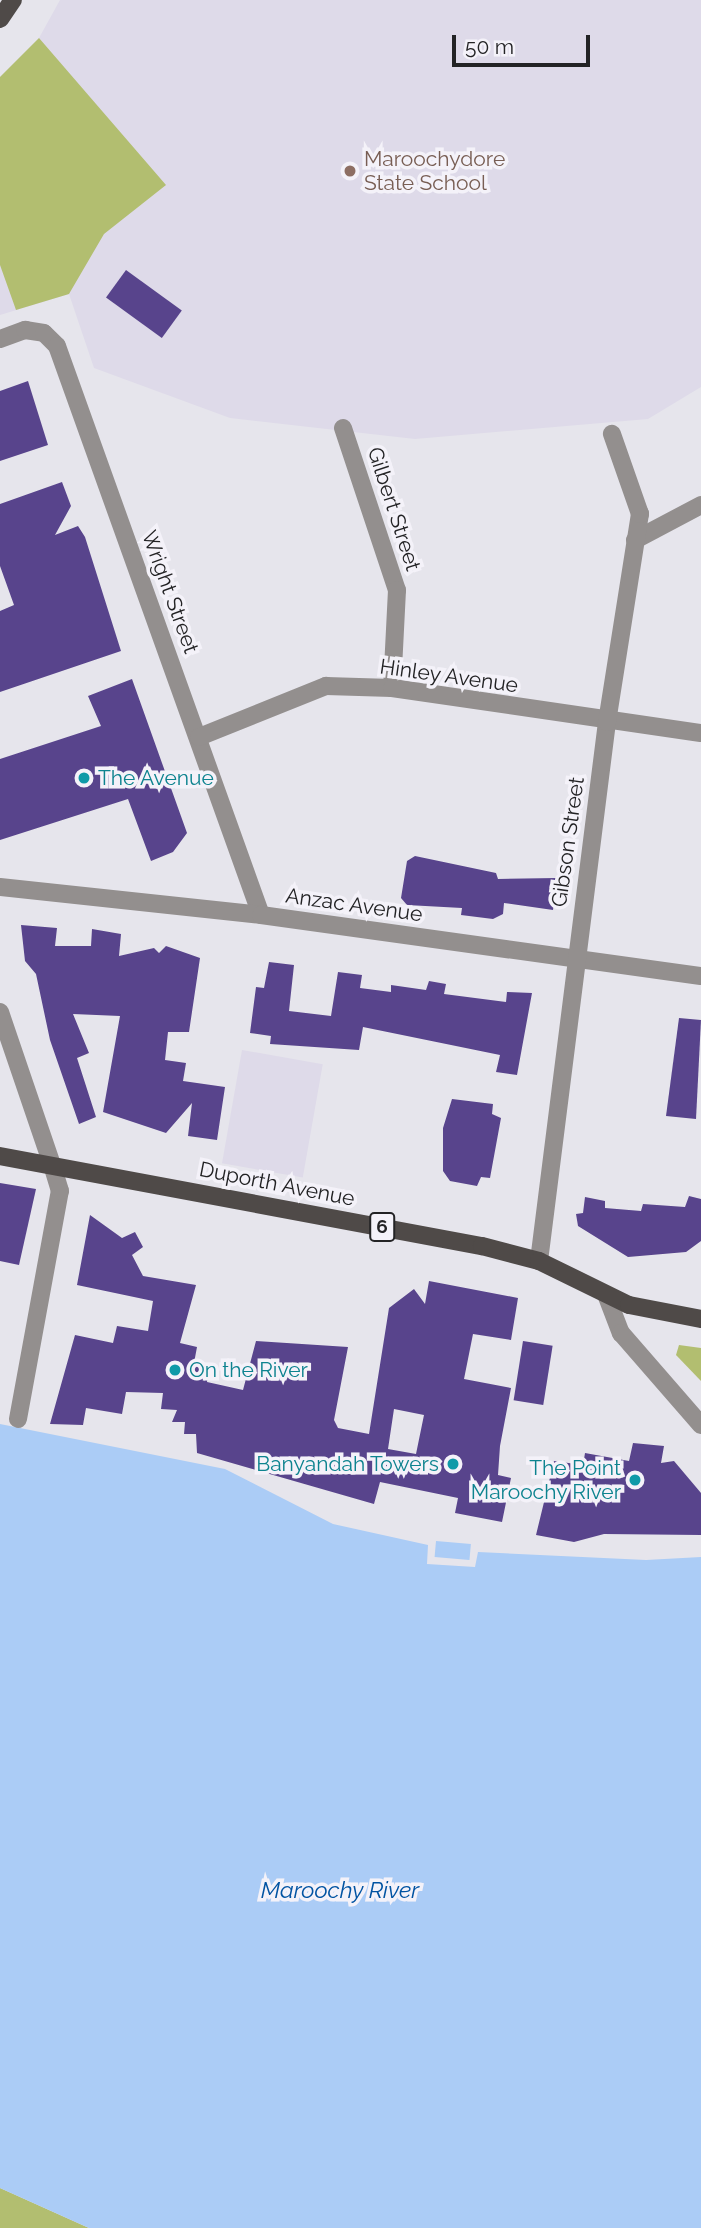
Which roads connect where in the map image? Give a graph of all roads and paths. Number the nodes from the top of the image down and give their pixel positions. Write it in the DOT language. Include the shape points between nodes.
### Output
graph roads {
  1 [pos="13,0"];
  2 [pos="0,19"];
  3 [pos="0,339"];
  4 [pos="343,428"];
  5 [pos="612,434"];
  6 [pos="701,505"];
  7 [pos="635,540"];
  8 [pos="392,688"];
  9 [pos="607,722"];
  10 [pos="701,733"];
  11 [pos="199,737"];
  12 [pos="0,887"];
  13 [pos="261,915"];
  14 [pos="575,959"];
  15 [pos="701,976"];
  16 [pos="0,1012"];
  17 [pos="0,1156"];
  18 [pos="52,1166"];
  19 [pos="539,1261"];
  20 [pos="607,1297"];
  21 [pos="701,1319"];
  22 [pos="18,1419"];
  23 [pos="701,1425"];
  1 -- 2 [label="main road"];
  3 -- 11 [label="street, Wright Street" via="25,330 44,333 57,346"];
  4 -- 8 [label="street, Gilbert Street" via="397,590"];
  5 -- 7 [label="street, Gibson Street" via="640,514"];
  6 -- 7 [label="street"];
  7 -- 9 [label="street, Gibson Street"];
  8 -- 9 [label="street, Hinley Avenue"];
  8 -- 11 [label="street, Hinley Avenue" via="326,686"];
  9 -- 10 [label="street, Hinley Avenue"];
  9 -- 14 [label="street, Gibson Street"];
  11 -- 13 [label="street, Wright Street"];
  12 -- 13 [label="street, Anzac Avenue"];
  13 -- 14 [label="street, Anzac Avenue"];
  14 -- 15 [label="street, Anzac Avenue"];
  14 -- 19 [label="street, Gibson Street"];
  16 -- 18 [label="street"];
  17 -- 18 [label="main road, Duporth Avenue / 6"];
  18 -- 19 [label="main road, Duporth Avenue / 6"];
  18 -- 22 [label="street" via="60,1191"];
  19 -- 20 [label="main road, Duporth Avenue / 6"];
  20 -- 21 [label="main road, Duporth Avenue / 6"];
  20 -- 23 [label="street" via="621,1333"];
}
